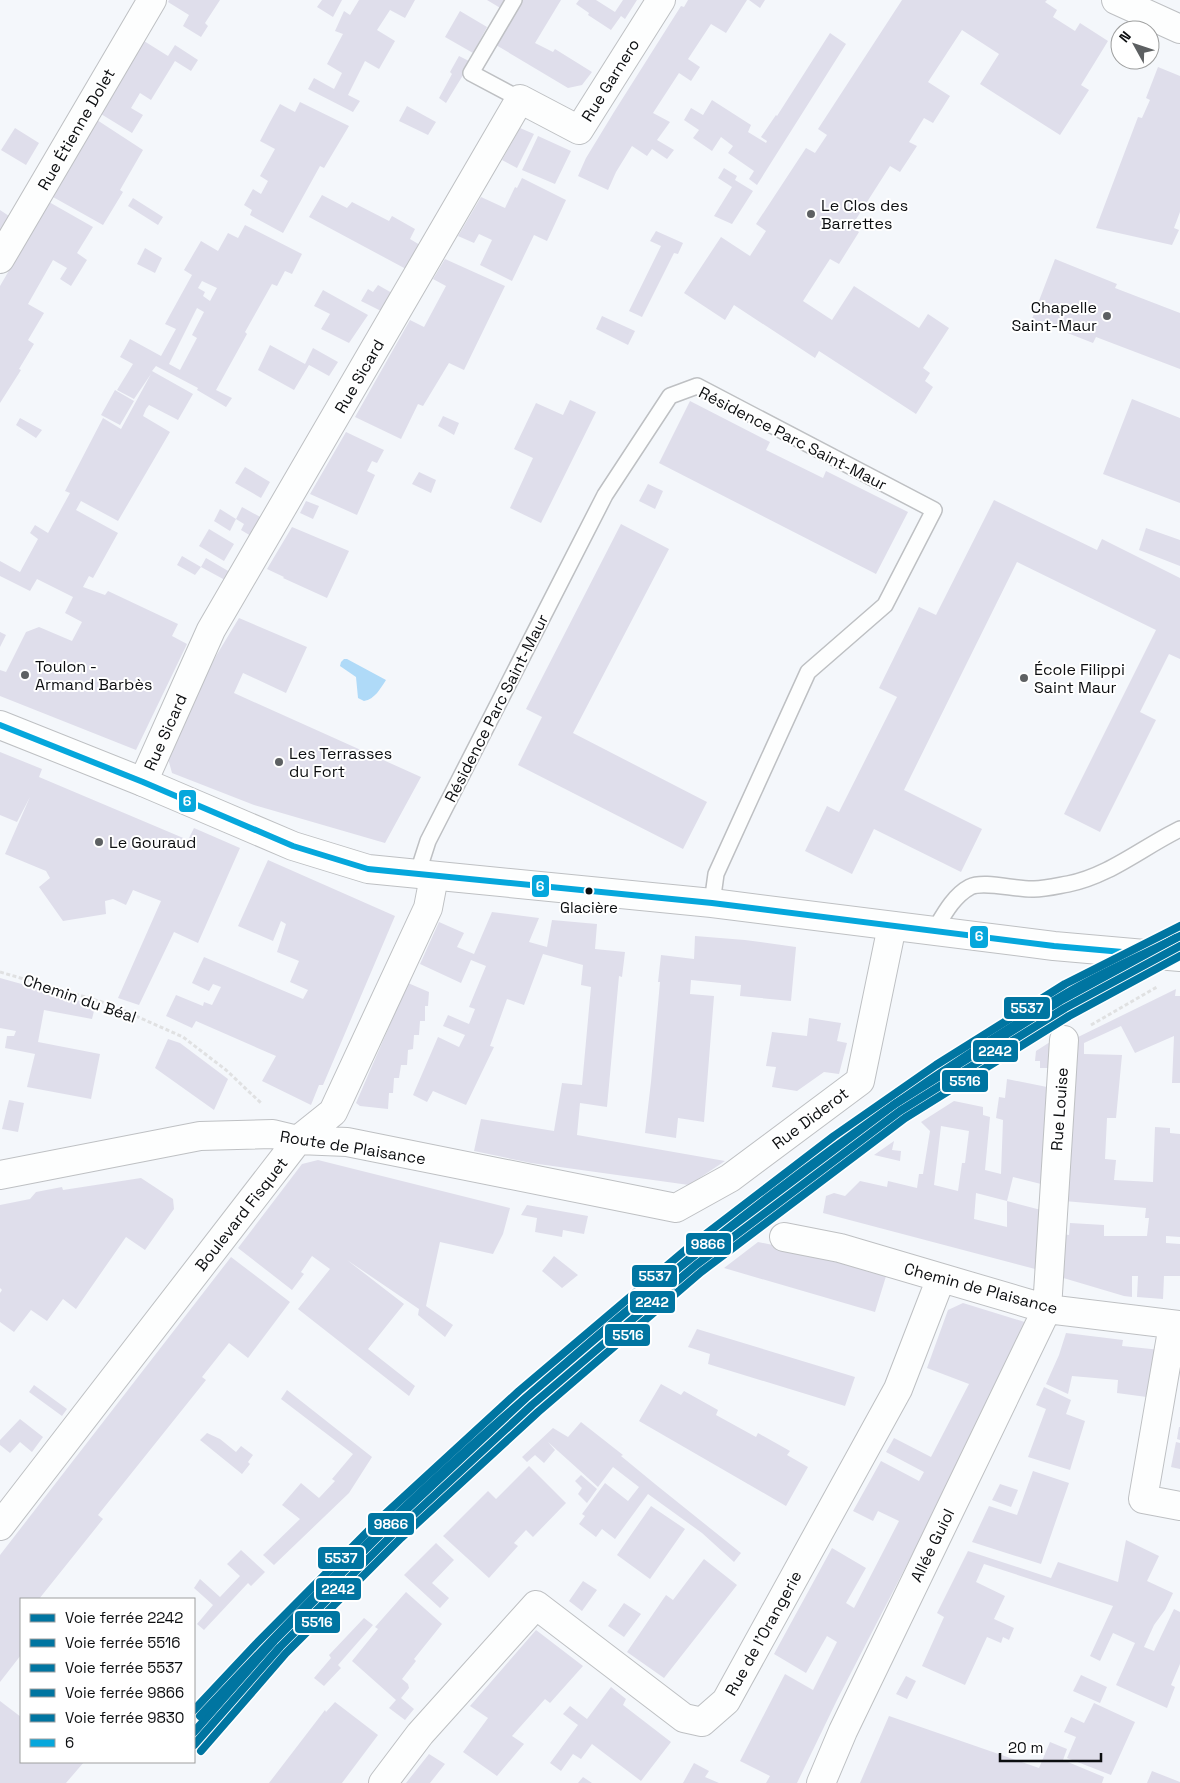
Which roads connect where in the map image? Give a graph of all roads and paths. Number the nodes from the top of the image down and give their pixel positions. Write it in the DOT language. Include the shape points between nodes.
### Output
graph roads {
  1 [pos="152,0"];
  2 [pos="514,0"];
  3 [pos="661,0"];
  4 [pos="1116,0"];
  5 [pos="1180,29"];
  6 [pos="520,99"];
  7 [pos="0,259"];
  8 [pos="0,725"];
  9 [pos="143,782"];
  10 [pos="1180,828"];
  11 [pos="426,876"];
  12 [pos="712,903"];
  13 [pos="892,926"];
  14 [pos="934,931"];
  15 [pos="1180,957"];
  16 [pos="0,972"];
  17 [pos="1164,983"];
  18 [pos="1064,1040"];
  19 [pos="298,1140"];
  20 [pos="0,1175"];
  21 [pos="752,1196"];
  22 [pos="676,1208"];
  23 [pos="779,1225"];
  24 [pos="941,1278"];
  25 [pos="1047,1309"];
  26 [pos="1176,1325"];
  27 [pos="1180,1506"];
  28 [pos="0,1526"];
  29 [pos="383,1783"];
  30 [pos="821,1783"];
  1 -- 7 [label="street, Rue Étienne Dolet"];
  2 -- 6 [label="lane" via="471,73"];
  3 -- 6 [label="street, Rue Garnero" via="578,130"];
  4 -- 5 [label="street"];
  6 -- 9 [label="street, Rue Sicard" via="211,630"];
  8 -- 9 [label="street"];
  9 -- 11 [label="street" via="293,846 368,869"];
  10 -- 14 [label="lane" via="1087,879 1035,889 985,884 969,888 956,898"];
  11 -- 12 [label="street"];
  11 -- 12 [label="lane, Résidence Parc Saint-Maur" via="428,841 605,496 670,396 697,386 934,510 885,605 808,672 716,874"];
  11 -- 19 [label="street, Boulevard Fisquet" via="428,908 333,1112"];
  12 -- 13 [label="street"];
  13 -- 14 [label="street"];
  13 -- 22 [label="street, Rue Diderot" via="860,1081 730,1178"];
  14 -- 15 [label="street"];
  16 -- 19 [label="path, Chemin du Béal" via="109,1004 183,1037 226,1070"];
  17 -- 18 [label="path"];
  18 -- 25 [label="street, Rue Louise"];
  19 -- 20 [label="street, Route de Plaisance" via="273,1134 200,1136"];
  19 -- 22 [label="street, Route de Plaisance" via="347,1142"];
  19 -- 28 [label="street, Boulevard Fisquet"];
  21 -- 23 [label="path"];
  23 -- 24 [label="street, Chemin de Plaisance" via="840,1248"];
  24 -- 25 [label="street, Chemin de Plaisance"];
  24 -- 29 [label="street, Rue de l'Orangerie" via="898,1389 726,1701 702,1722 684,1718 536,1605 420,1734"];
  25 -- 26 [label="street, Chemin de Plaisance"];
  25 -- 30 [label="street, Allée Guiol" via="843,1731"];
  26 -- 27 [label="street" via="1144,1499"];
}
